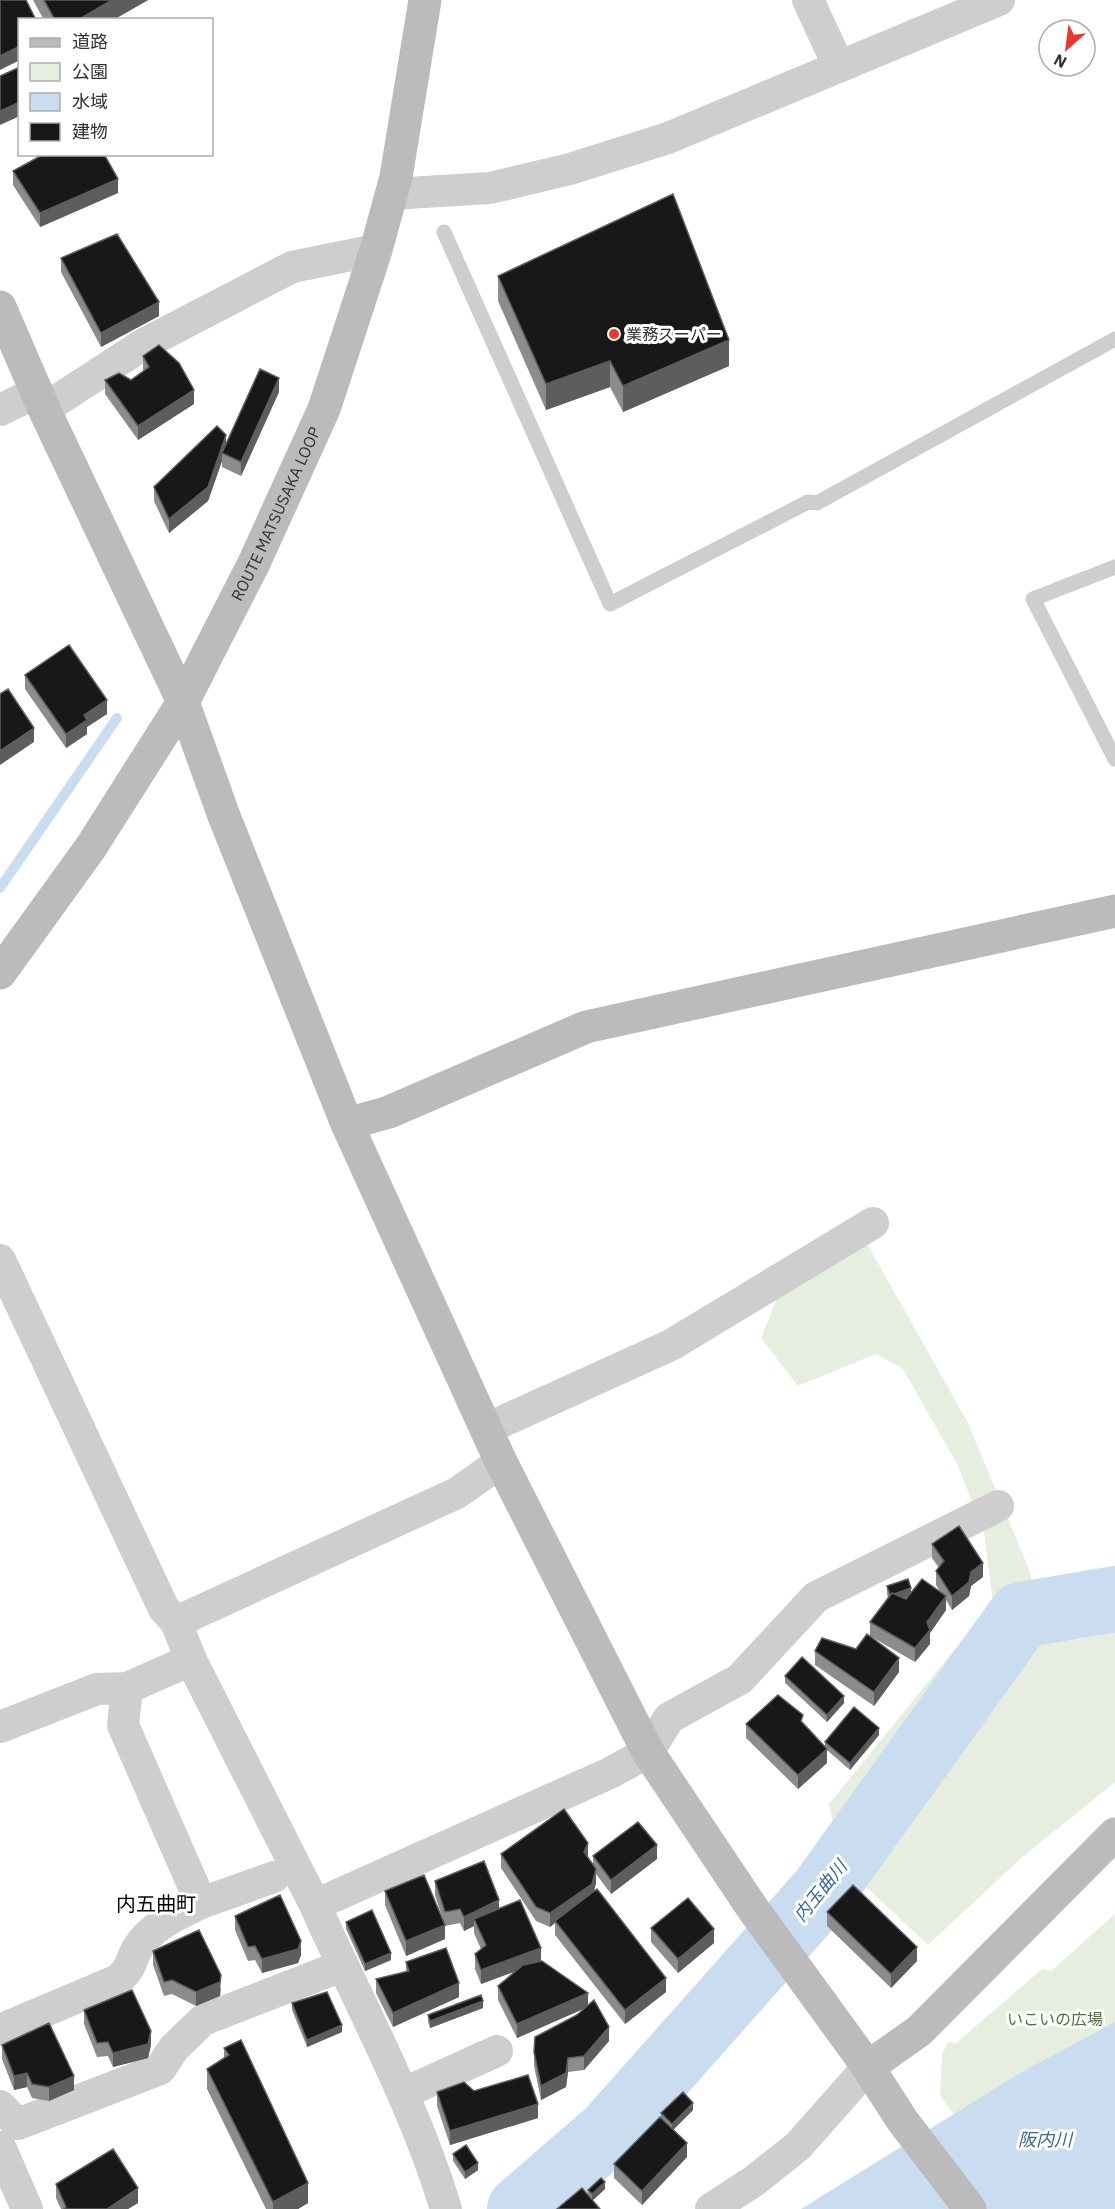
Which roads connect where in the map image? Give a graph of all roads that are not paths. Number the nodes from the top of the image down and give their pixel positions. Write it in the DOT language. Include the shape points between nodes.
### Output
graph roads {
  1 [pos="425,0"];
  2 [pos="808,0"];
  3 [pos="999,0"];
  4 [pos="839,68"];
  5 [pos="391,194"];
  6 [pos="444,232"];
  7 [pos="376,250"];
  8 [pos="0,307"];
  9 [pos="1115,339"];
  10 [pos="41,400"];
  11 [pos="0,410"];
  12 [pos="1115,567"];
  13 [pos="183,702"];
  14 [pos="1115,759"];
  15 [pos="1115,910"];
  16 [pos="0,973"];
  17 [pos="347,1124"];
  18 [pos="873,1223"];
  19 [pos="0,1260"];
  20 [pos="486,1429"];
  21 [pos="501,1462"];
  22 [pos="998,1506"];
  23 [pos="176,1622"];
  24 [pos="191,1660"];
  25 [pos="127,1688"];
  26 [pos="0,1727"];
  27 [pos="648,1752"];
  28 [pos="1115,1834"];
  29 [pos="274,1877"];
  30 [pos="201,1903"];
  31 [pos="315,1905"];
  32 [pos="342,1966"];
  33 [pos="0,2030"];
  34 [pos="497,2051"];
  35 [pos="868,2067"];
  36 [pos="404,2093"];
  37 [pos="0,2106"];
  38 [pos="0,2147"];
  39 [pos="27,2209"];
  40 [pos="446,2209"];
  41 [pos="711,2209"];
  42 [pos="970,2209"];
  1 -- 5 [label="street, ROUTE MATSUSAKA LOOP"];
  2 -- 4 [label="street"];
  3 -- 4 [label="street"];
  4 -- 5 [label="street" via="668,138 570,169 490,188"];
  5 -- 7 [label="street, ROUTE MATSUSAKA LOOP"];
  6 -- 9 [label="lane" via="610,604 808,502 817,503"];
  7 -- 10 [label="street" via="292,267"];
  7 -- 13 [label="street, ROUTE MATSUSAKA LOOP" via="324,409 254,563"];
  8 -- 10 [label="street"];
  10 -- 11 [label="street"];
  10 -- 13 [label="street"];
  12 -- 14 [label="lane" via="1033,599"];
  13 -- 16 [label="street, ROUTE MATSUSAKA LOOP" via="91,847"];
  13 -- 17 [label="street" via="224,816"];
  15 -- 17 [label="street" via="586,1028 389,1112"];
  17 -- 20 [label="street"];
  18 -- 20 [label="street" via="671,1345"];
  19 -- 23 [label="street" via="164,1609"];
  20 -- 21 [label="street"];
  21 -- 23 [label="street" via="457,1493"];
  21 -- 27 [label="street"];
  22 -- 27 [label="street" via="816,1597 740,1679 669,1718"];
  23 -- 24 [label="street"];
  24 -- 25 [label="street"];
  24 -- 31 [label="street"];
  25 -- 26 [label="street" via="98,1689"];
  25 -- 30 [label="street" via="123,1725"];
  27 -- 31 [label="street" via="610,1773"];
  27 -- 35 [label="street" via="753,1909"];
  28 -- 35 [label="street" via="919,2031"];
  29 -- 30 [label="street"];
  30 -- 33 [label="street" via="159,1924 138,1949 131,1968 118,1980"];
  31 -- 32 [label="street"];
  32 -- 36 [label="street"];
  32 -- 37 [label="street" via="203,2020 174,2048 160,2069 18,2124"];
  34 -- 36 [label="street"];
  35 -- 41 [label="street" via="798,2146"];
  35 -- 42 [label="street" via="902,2120"];
  36 -- 40 [label="street"];
  38 -- 39 [label="street"];
}
